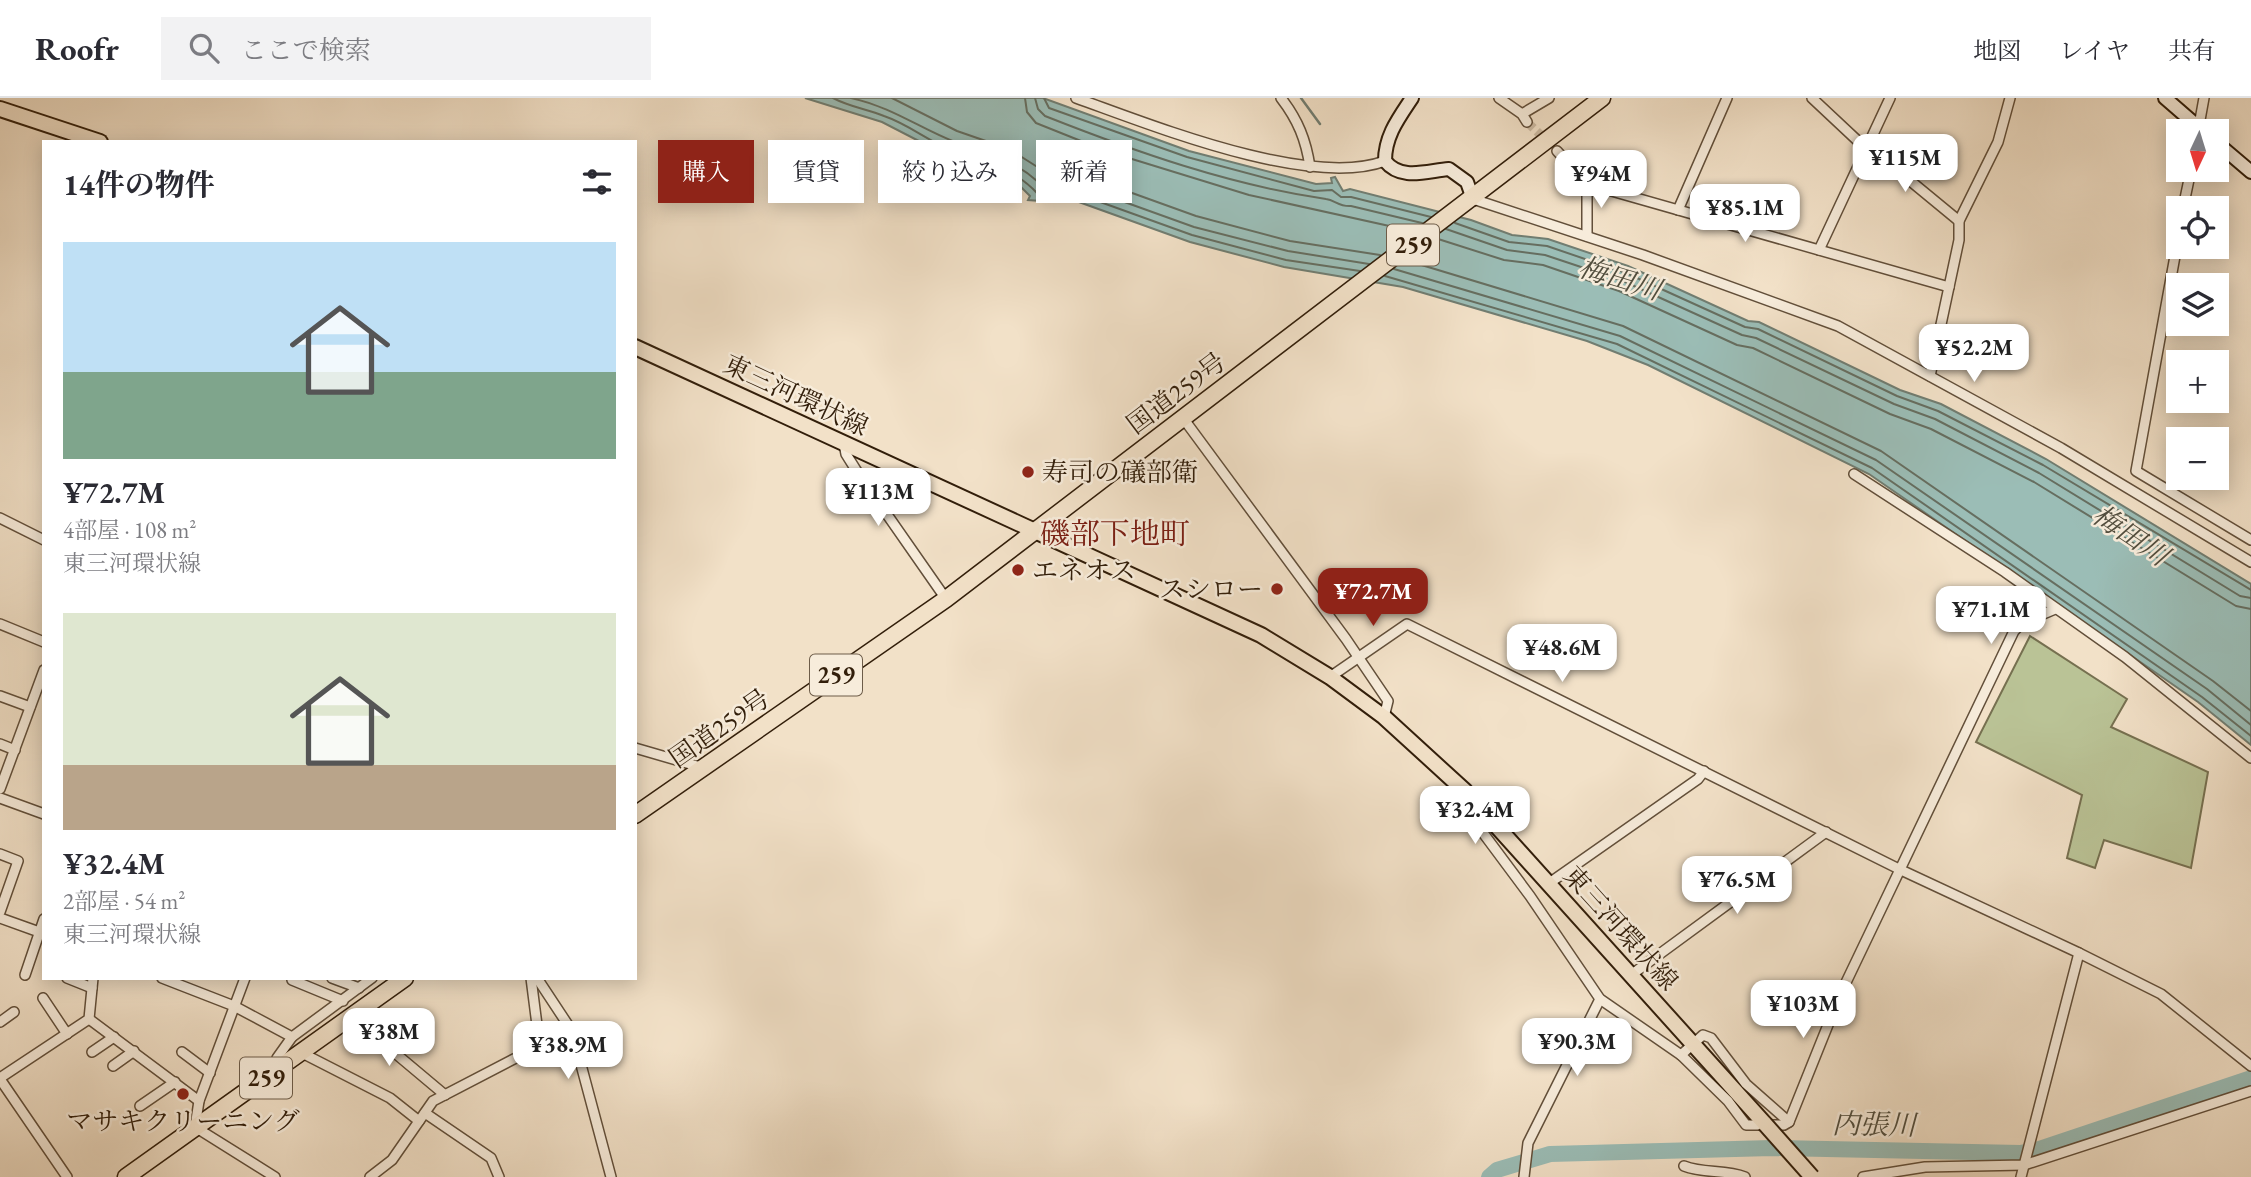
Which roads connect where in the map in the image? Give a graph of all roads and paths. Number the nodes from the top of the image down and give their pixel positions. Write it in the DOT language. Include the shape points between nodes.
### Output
graph roads {
  1 [pos="1076,98"];
  2 [pos="1281,98"];
  3 [pos="1412,98"];
  4 [pos="1499,98"];
  5 [pos="1549,98"];
  6 [pos="1602,98"];
  7 [pos="1727,98"];
  8 [pos="1812,98"];
  9 [pos="1890,98"];
  10 [pos="2010,98"];
  11 [pos="2165,98"];
  12 [pos="2204,98"];
  13 [pos="0,109"];
  14 [pos="2188,119"];
  15 [pos="2201,119"];
  16 [pos="94,140"];
  17 [pos="1868,146"];
  18 [pos="1557,151"];
  19 [pos="2230,154"];
  20 [pos="1385,161"];
  21 [pos="1310,167"];
  22 [pos="2251,172"];
  23 [pos="1587,184"];
  24 [pos="1473,199"];
  25 [pos="1678,210"];
  26 [pos="1959,221"];
  27 [pos="1587,236"];
  28 [pos="1819,250"];
  29 [pos="2174,259"];
  30 [pos="1949,287"];
  31 [pos="637,348"];
  32 [pos="1930,376"];
  33 [pos="1183,418"];
  34 [pos="845,444"];
  35 [pos="1854,474"];
  36 [pos="0,518"];
  37 [pos="1034,531"];
  38 [pos="42,539"];
  39 [pos="2251,540"];
  40 [pos="2251,562"];
  41 [pos="946,598"];
  42 [pos="2055,609"];
  43 [pos="0,624"];
  44 [pos="42,641"];
  45 [pos="1357,657"];
  46 [pos="42,675"];
  47 [pos="1330,677"];
  48 [pos="0,696"];
  49 [pos="30,708"];
  50 [pos="1384,717"];
  51 [pos="0,744"];
  52 [pos="637,749"];
  53 [pos="15,750"];
  54 [pos="2251,758"];
  55 [pos="705,768"];
  56 [pos="1704,771"];
  57 [pos="0,789"];
  58 [pos="1465,791"];
  59 [pos="0,798"];
  60 [pos="42,813"];
  61 [pos="637,815"];
  62 [pos="1826,832"];
  63 [pos="0,854"];
  64 [pos="1901,870"];
  65 [pos="1548,884"];
  66 [pos="0,912"];
  67 [pos="0,918"];
  68 [pos="41,933"];
  69 [pos="2079,953"];
  70 [pos="24,975"];
  71 [pos="1631,975"];
  72 [pos="167,980"];
  73 [pos="244,980"];
  74 [pos="292,980"];
  75 [pos="337,980"];
  76 [pos="369,980"];
  77 [pos="402,980"];
  78 [pos="531,980"];
  79 [pos="538,980"];
  80 [pos="92,983"];
  81 [pos="359,988"];
  82 [pos="43,998"];
  83 [pos="1600,999"];
  84 [pos="343,1000"];
  85 [pos="234,1006"];
  86 [pos="14,1012"];
  87 [pos="352,1017"];
  88 [pos="89,1019"];
  89 [pos="0,1021"];
  90 [pos="67,1034"];
  91 [pos="114,1037"];
  92 [pos="292,1037"];
  93 [pos="1693,1043"];
  94 [pos="134,1051"];
  95 [pos="92,1052"];
  96 [pos="182,1052"];
  97 [pos="302,1053"];
  98 [pos="1681,1055"];
  99 [pos="113,1066"];
  100 [pos="2251,1066"];
  101 [pos="279,1068"];
  102 [pos="210,1073"];
  103 [pos="0,1078"];
  104 [pos="175,1082"];
  105 [pos="2251,1091"];
  106 [pos="445,1095"];
  107 [pos="199,1101"];
  108 [pos="140,1105"];
  109 [pos="422,1117"];
  110 [pos="1789,1122"];
  111 [pos="195,1128"];
  112 [pos="2024,1165"];
  113 [pos="1684,1166"];
  114 [pos="67,1177"];
  115 [pos="126,1177"];
  116 [pos="275,1177"];
  117 [pos="370,1177"];
  118 [pos="499,1177"];
  119 [pos="611,1177"];
  120 [pos="1524,1177"];
  121 [pos="1745,1177"];
  122 [pos="1812,1177"];
  123 [pos="1863,1177"];
  124 [pos="2021,1177"];
  1 -- 21 [label="street" via="1185,137"];
  2 -- 21 [label="street" via="1306,140"];
  3 -- 20 [label="street" via="1392,128"];
  4 -- 5 [label="street" via="1524,118"];
  6 -- 24 [label="highway, 国道259号 / 259"];
  7 -- 25 [label="street"];
  8 -- 17 [label="street"];
  9 -- 17 [label="street"];
  10 -- 26 [label="street" via="1998,142"];
  11 -- 14 [label="street"];
  12 -- 15 [label="street"];
  13 -- 16 [label="main road"];
  17 -- 26 [label="street"];
  17 -- 28 [label="street"];
  18 -- 23 [label="street"];
  19 -- 22 [label="street"];
  20 -- 21 [label="street" via="1364,169"];
  20 -- 24 [label="street" via="1394,172 1407,174 1450,169 1466,181"];
  23 -- 25 [label="street"];
  23 -- 27 [label="street"];
  24 -- 27 [label="street"];
  24 -- 33 [label="highway, 国道259号 / 259"];
  25 -- 28 [label="street"];
  26 -- 30 [label="street"];
  27 -- 32 [label="street" via="1803,311"];
  28 -- 30 [label="street"];
  29 -- 39 [label="street" via="2136,471"];
  30 -- 32 [label="street"];
  31 -- 34 [label="main road, 東三河環状線"];
  32 -- 40 [label="street"];
  33 -- 37 [label="highway, 国道259号 / 259"];
  33 -- 45 [label="street"];
  34 -- 37 [label="main road, 東三河環状線"];
  34 -- 41 [label="street" via="856,470"];
  35 -- 42 [label="street"];
  36 -- 38 [label="street"];
  37 -- 41 [label="highway, 国道259号 / 259"];
  37 -- 47 [label="main road, 東三河環状線" via="1261,635"];
  41 -- 55 [label="highway, 国道259号 / 259"];
  42 -- 54 [label="street" via="2146,672"];
  42 -- 64 [label="street" via="2014,631"];
  43 -- 44 [label="street"];
  45 -- 47 [label="street"];
  45 -- 50 [label="street" via="1388,701"];
  45 -- 56 [label="street" via="1407,624"];
  46 -- 49 [label="street"];
  47 -- 50 [label="main road, 東三河環状線"];
  48 -- 49 [label="street"];
  49 -- 53 [label="street"];
  50 -- 58 [label="main road, 東三河環状線"];
  51 -- 53 [label="street"];
  52 -- 55 [label="street"];
  53 -- 57 [label="street"];
  55 -- 61 [label="highway, 国道259号 / 259"];
  56 -- 62 [label="street"];
  56 -- 65 [label="street"];
  58 -- 65 [label="main road, 東三河環状線"];
  58 -- 83 [label="street" via="1460,802"];
  59 -- 60 [label="street"];
  62 -- 64 [label="street"];
  62 -- 71 [label="street"];
  63 -- 66 [label="street" via="18,861"];
  64 -- 69 [label="street"];
  64 -- 110 [label="street" via="1817,1046"];
  65 -- 71 [label="main road, 東三河環状線"];
  67 -- 68 [label="street"];
  68 -- 70 [label="street"];
  69 -- 100 [label="street" via="2161,994"];
  69 -- 112 [label="street"];
  71 -- 93 [label="main road, 東三河環状線"];
  72 -- 85 [label="street"];
  73 -- 85 [label="street"];
  74 -- 84 [label="street"];
  75 -- 81 [label="street"];
  76 -- 81 [label="street"];
  77 -- 87 [label="highway, 259"];
  78 -- 106 [label="street" via="535,1048"];
  79 -- 119 [label="street" via="572,1031"];
  80 -- 88 [label="street"];
  81 -- 84 [label="street"];
  82 -- 90 [label="street"];
  83 -- 98 [label="street"];
  83 -- 120 [label="street" via="1526,1149"];
  84 -- 92 [label="street"];
  85 -- 92 [label="street"];
  85 -- 102 [label="street"];
  86 -- 89 [label="street"];
  87 -- 97 [label="highway, 259"];
  87 -- 106 [label="street"];
  88 -- 90 [label="street"];
  88 -- 91 [label="street"];
  90 -- 103 [label="street"];
  91 -- 94 [label="street"];
  91 -- 95 [label="street"];
  92 -- 101 [label="street" via="277,1058"];
  93 -- 98 [label="street"];
  93 -- 110 [label="street" via="1703,1035 1711,1038 1746,1084"];
  93 -- 122 [label="main road, 東三河環状線, bridge"];
  94 -- 99 [label="street"];
  94 -- 104 [label="street"];
  96 -- 102 [label="street"];
  97 -- 101 [label="highway, 259"];
  97 -- 109 [label="street"];
  98 -- 110 [label="street" via="1746,1125"];
  101 -- 111 [label="highway, 259"];
  102 -- 107 [label="street"];
  103 -- 114 [label="street"];
  104 -- 107 [label="street"];
  104 -- 108 [label="street"];
  105 -- 112 [label="street"];
  106 -- 109 [label="street" via="433,1101"];
  107 -- 111 [label="street"];
  109 -- 117 [label="street" via="392,1160"];
  109 -- 118 [label="street" via="491,1158"];
  111 -- 115 [label="highway, 259"];
  111 -- 116 [label="street"];
  112 -- 123 [label="street" via="1925,1167"];
  112 -- 124 [label="street"];
  113 -- 121 [label="street"];
}
